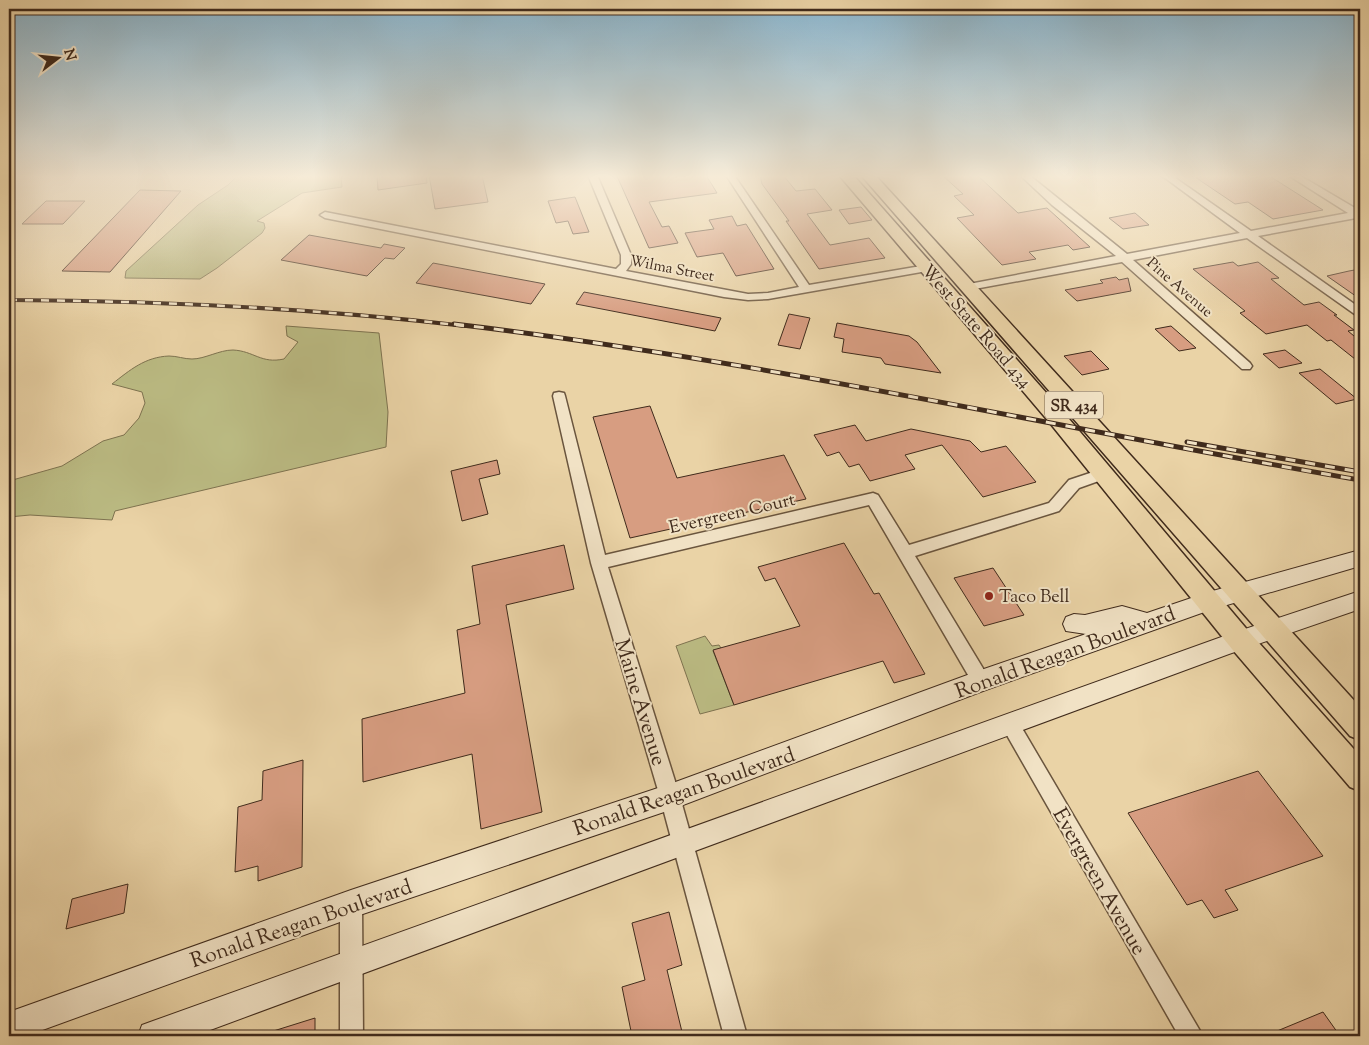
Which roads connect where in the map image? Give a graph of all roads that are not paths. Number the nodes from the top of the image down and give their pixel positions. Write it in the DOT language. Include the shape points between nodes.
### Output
graph roads {
  1 [pos="369,224"];
  2 [pos="613,224"];
  3 [pos="763,224"];
  4 [pos="889,224"];
  5 [pos="912,224"];
  6 [pos="1083,224"];
  7 [pos="1234,224"];
  8 [pos="1312,224"];
  9 [pos="1250,235"];
  10 [pos="1124,258"];
  11 [pos="927,268"];
  12 [pos="619,273"];
  13 [pos="969,287"];
  14 [pos="806,289"];
  15 [pos="1360,314"];
  16 [pos="1246,366"];
  17 [pos="559,396"];
  18 [pos="1102,474"];
  19 [pos="904,553"];
  20 [pos="1360,558"];
  21 [pos="599,563"];
  22 [pos="1241,591"];
  23 [pos="1360,600"];
  24 [pos="1209,601"];
  25 [pos="1147,623"];
  26 [pos="1074,624"];
  27 [pos="1274,629"];
  28 [pos="1241,640"];
  29 [pos="981,681"];
  30 [pos="1010,724"];
  31 [pos="1360,726"];
  32 [pos="1360,777"];
  33 [pos="670,797"];
  34 [pos="682,843"];
  35 [pos="351,904"];
  36 [pos="350,962"];
  37 [pos="9,1028"];
  38 [pos="153,1036"];
  39 [pos="352,1036"];
  40 [pos="736,1036"];
  41 [pos="1192,1036"];
  1 -- 12 [label="street, Wilma Street"];
  2 -- 12 [label="street" via="626,255 626,264"];
  3 -- 14 [label="street"];
  4 -- 11 [label="main road, West State Road 434 / SR 434"];
  5 -- 13 [label="main road, West State Road 434 / SR 434"];
  6 -- 10 [label="street, Pine Avenue"];
  7 -- 9 [label="street"];
  8 -- 9 [label="street"];
  9 -- 10 [label="street"];
  9 -- 15 [label="street"];
  10 -- 13 [label="street"];
  10 -- 16 [label="street, Pine Avenue"];
  11 -- 14 [label="street, Wilma Street"];
  11 -- 18 [label="main road, West State Road 434 / SR 434"];
  12 -- 14 [label="street, Wilma Street" via="748,297"];
  13 -- 22 [label="main road, West State Road 434 / SR 434"];
  17 -- 21 [label="street, Maine Avenue"];
  18 -- 19 [label="street" via="1074,484 1054,507"];
  18 -- 24 [label="main road, West State Road 434 / SR 434"];
  19 -- 21 [label="street, Evergreen Court" via="874,499"];
  19 -- 29 [label="street"];
  20 -- 22 [label="main road, Ronald Reagan Boulevard"];
  21 -- 33 [label="street, Maine Avenue"];
  22 -- 24 [label="main road, Ronald Reagan Boulevard"];
  22 -- 27 [label="main road, West State Road 434 / SR 434"];
  23 -- 27 [label="main road"];
  24 -- 25 [label="main road, Ronald Reagan Boulevard"];
  24 -- 28 [label="main road, West State Road 434 / SR 434"];
  25 -- 26 [label="main road" via="1122,615"];
  25 -- 29 [label="main road, Ronald Reagan Boulevard"];
  27 -- 28 [label="main road"];
  27 -- 31 [label="main road, SR 434"];
  28 -- 30 [label="main road"];
  28 -- 32 [label="main road, SR 434"];
  29 -- 33 [label="main road, Ronald Reagan Boulevard"];
  30 -- 34 [label="main road"];
  30 -- 41 [label="street, Evergreen Avenue"];
  33 -- 34 [label="street, Maine Avenue"];
  33 -- 35 [label="main road, Ronald Reagan Boulevard"];
  34 -- 36 [label="main road"];
  34 -- 40 [label="street, Maine Avenue"];
  35 -- 36 [label="street"];
  35 -- 37 [label="main road, Ronald Reagan Boulevard"];
  36 -- 38 [label="main road"];
  36 -- 39 [label="street"];
}
